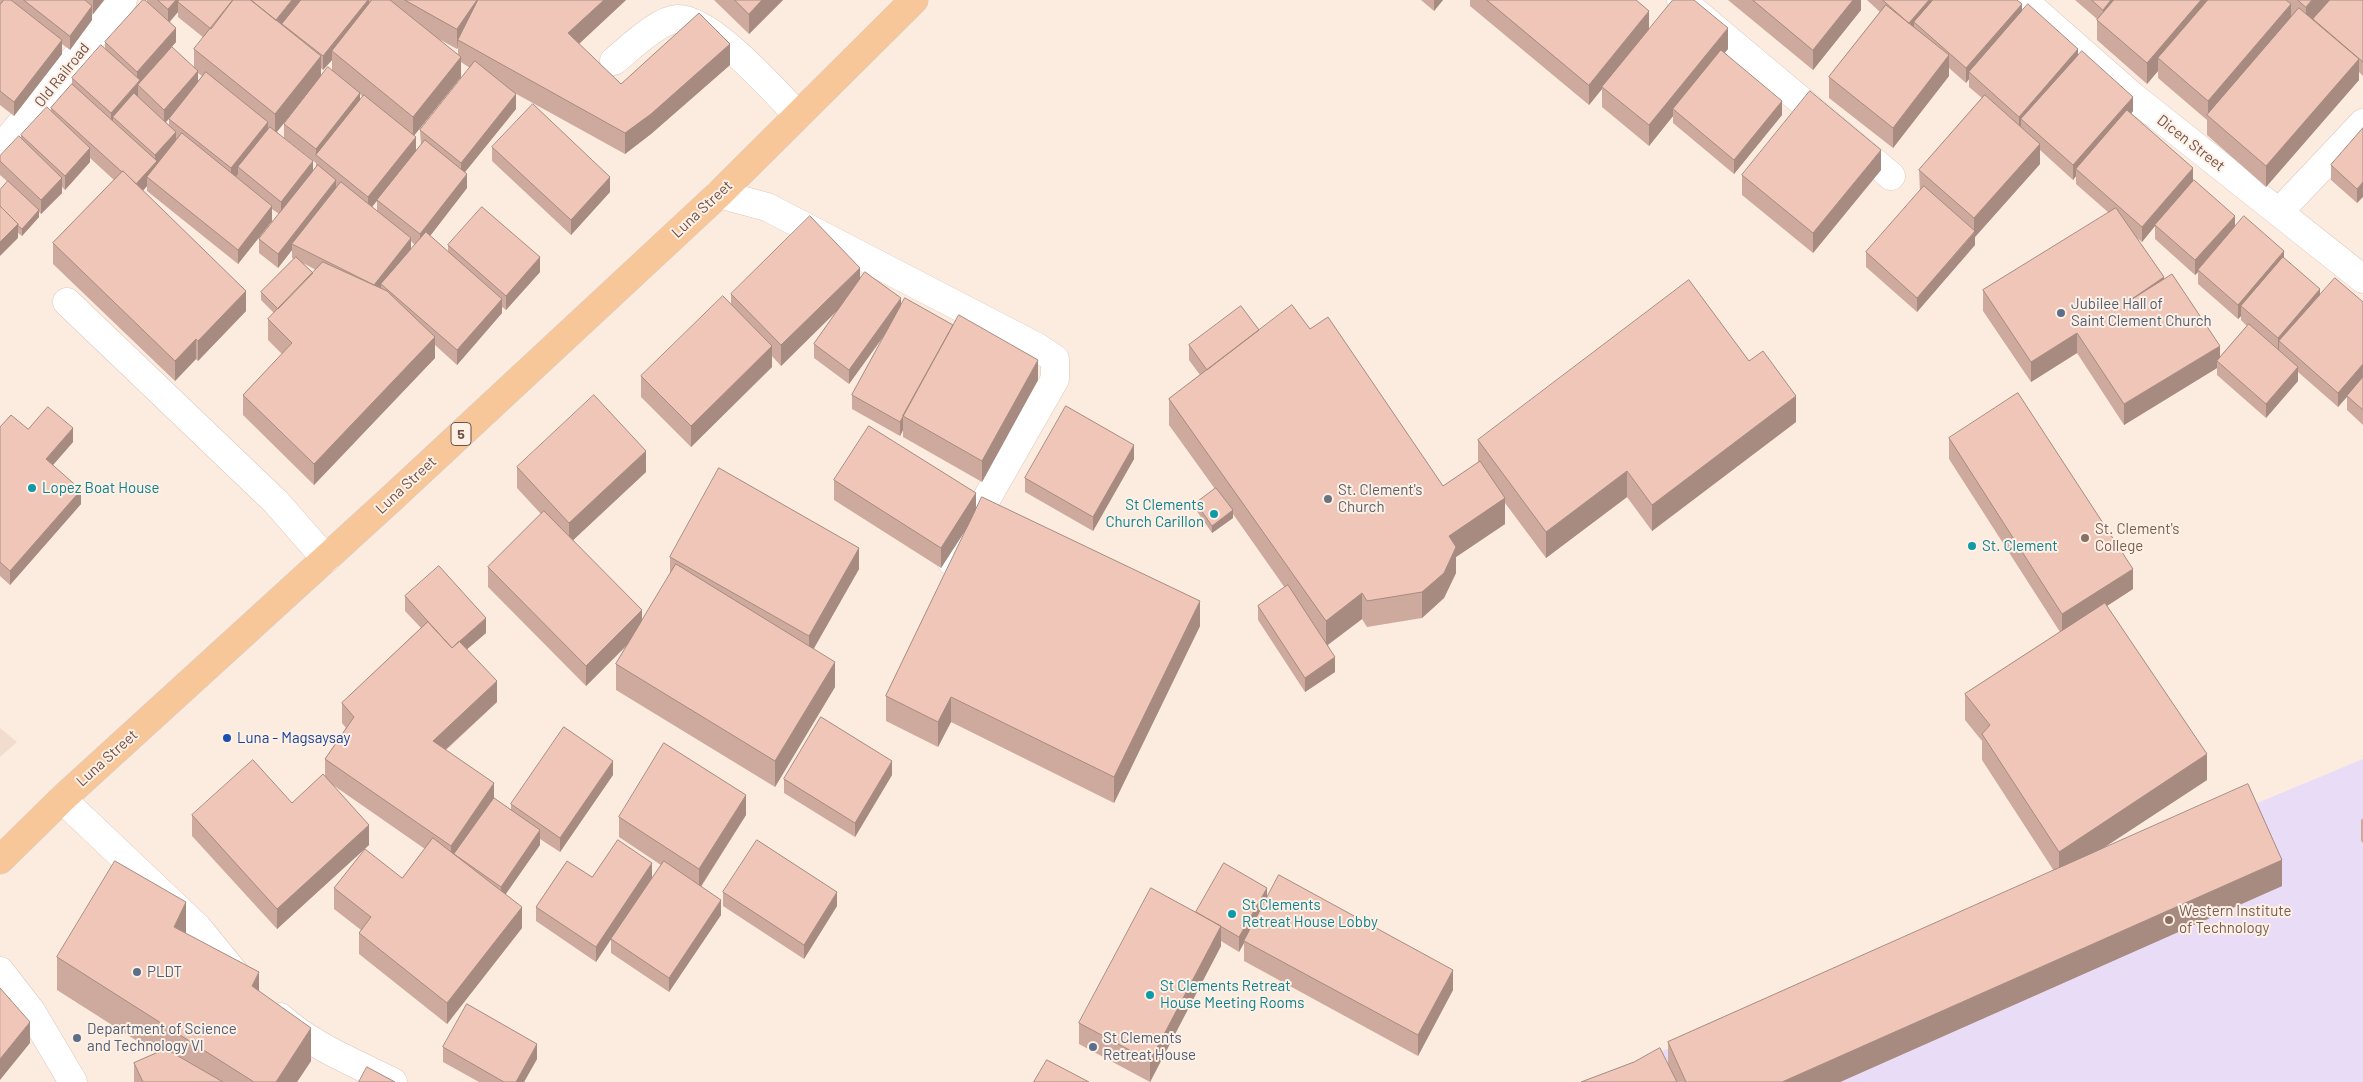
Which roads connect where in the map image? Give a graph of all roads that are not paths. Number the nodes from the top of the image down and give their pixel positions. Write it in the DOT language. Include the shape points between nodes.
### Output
graph roads {
  1 [pos="123,0"];
  2 [pos="914,0"];
  3 [pos="1681,0"];
  4 [pos="2024,0"];
  5 [pos="614,61"];
  6 [pos="798,116"];
  7 [pos="2363,123"];
  8 [pos="9,124"];
  9 [pos="0,149"];
  10 [pos="1891,176"];
  11 [pos="719,194"];
  12 [pos="2279,212"];
  13 [pos="2363,279"];
  14 [pos="67,302"];
  15 [pos="326,559"];
  16 [pos="951,561"];
  17 [pos="62,799"];
  18 [pos="0,860"];
  19 [pos="0,971"];
  20 [pos="73,1082"];
  21 [pos="394,1082"];
  1 -- 8 [label="street, Old Railroad"];
  2 -- 6 [label="main road, Luna Street / 5"];
  3 -- 10 [label="street"];
  4 -- 12 [label="street, Dicen Street" via="2131,95"];
  5 -- 6 [label="street" via="660,24 677,19 697,23 731,48"];
  6 -- 11 [label="main road, Luna Street / 5"];
  7 -- 12 [label="street"];
  8 -- 9 [label="street, Old Railroad"];
  11 -- 15 [label="main road, Luna Street / 5"];
  11 -- 16 [label="street" via="767,207 1055,359 1055,379"];
  12 -- 13 [label="street, Dicen Street"];
  14 -- 15 [label="street" via="276,502"];
  15 -- 17 [label="main road, Luna Street / 5"];
  17 -- 18 [label="main road, Luna Street / 5"];
  17 -- 21 [label="street" via="198,928 242,981 290,1026 324,1048"];
  19 -- 20 [label="street" via="31,1011"];
}
